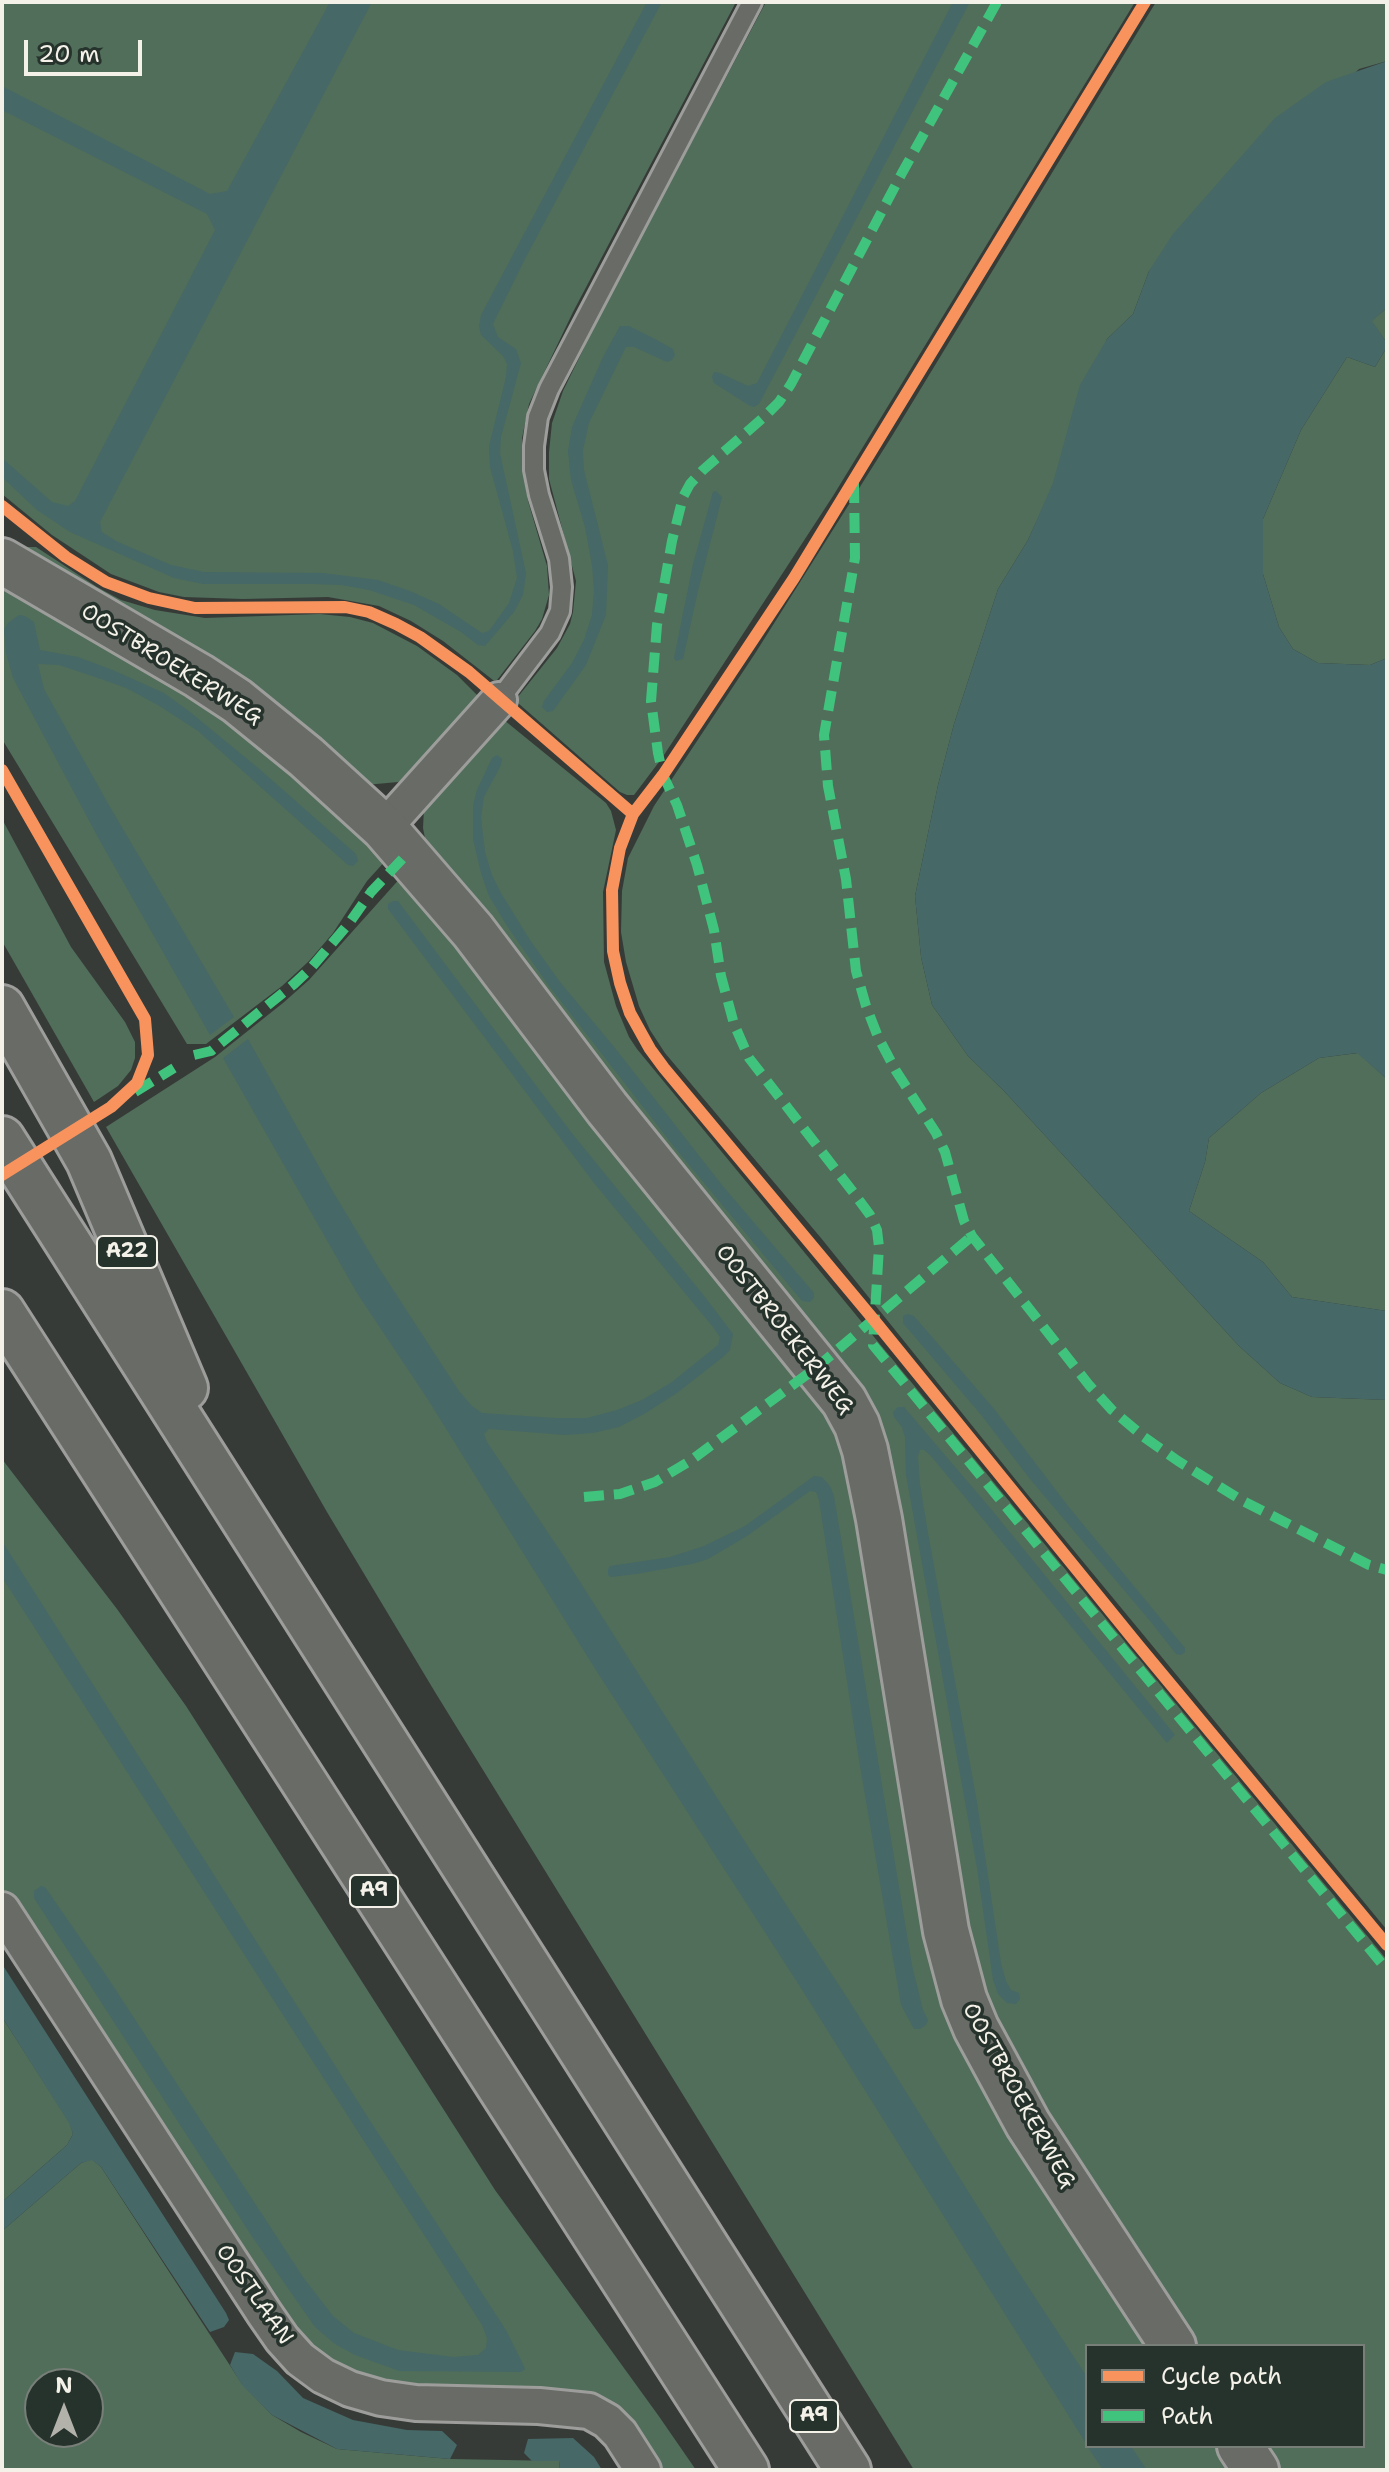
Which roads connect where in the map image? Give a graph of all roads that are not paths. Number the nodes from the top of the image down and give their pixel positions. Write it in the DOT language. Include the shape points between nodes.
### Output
graph roads {
  1 [pos="752,2"];
  2 [pos="2,561"];
  3 [pos="499,700"];
  4 [pos="384,828"];
  5 [pos="2,1008"];
  6 [pos="2,1139"];
  7 [pos="2,1312"];
  8 [pos="234,1505"];
  9 [pos="2,1910"];
  10 [pos="1172,2344"];
  11 [pos="1241,2448"];
  12 [pos="643,2470"];
  13 [pos="746,2470"];
  14 [pos="848,2470"];
  15 [pos="1256,2470"];
  1 -- 3 [label="lane" via="538,417 534,470 559,559 560,611 550,633"];
  2 -- 4 [label="main road, OOSTBROEKERWEG" via="237,701"];
  3 -- 4 [label="street"];
  4 -- 10 [label="main road, OOSTBROEKERWEG" via="473,931 607,1108 844,1401 857,1425 879,1519 946,1931 964,1999 1028,2124"];
  5 -- 8 [label="main road, A22" via="89,1161"];
  6 -- 8 [label="main road, A9"];
  7 -- 13 [label="main road, A9"];
  8 -- 14 [label="main road, A9"];
  9 -- 12 [label="street, OOSTLAAN" via="264,2313 300,2359 350,2389 381,2398 589,2411 620,2434"];
  11 -- 15 [label="main road"];
}
